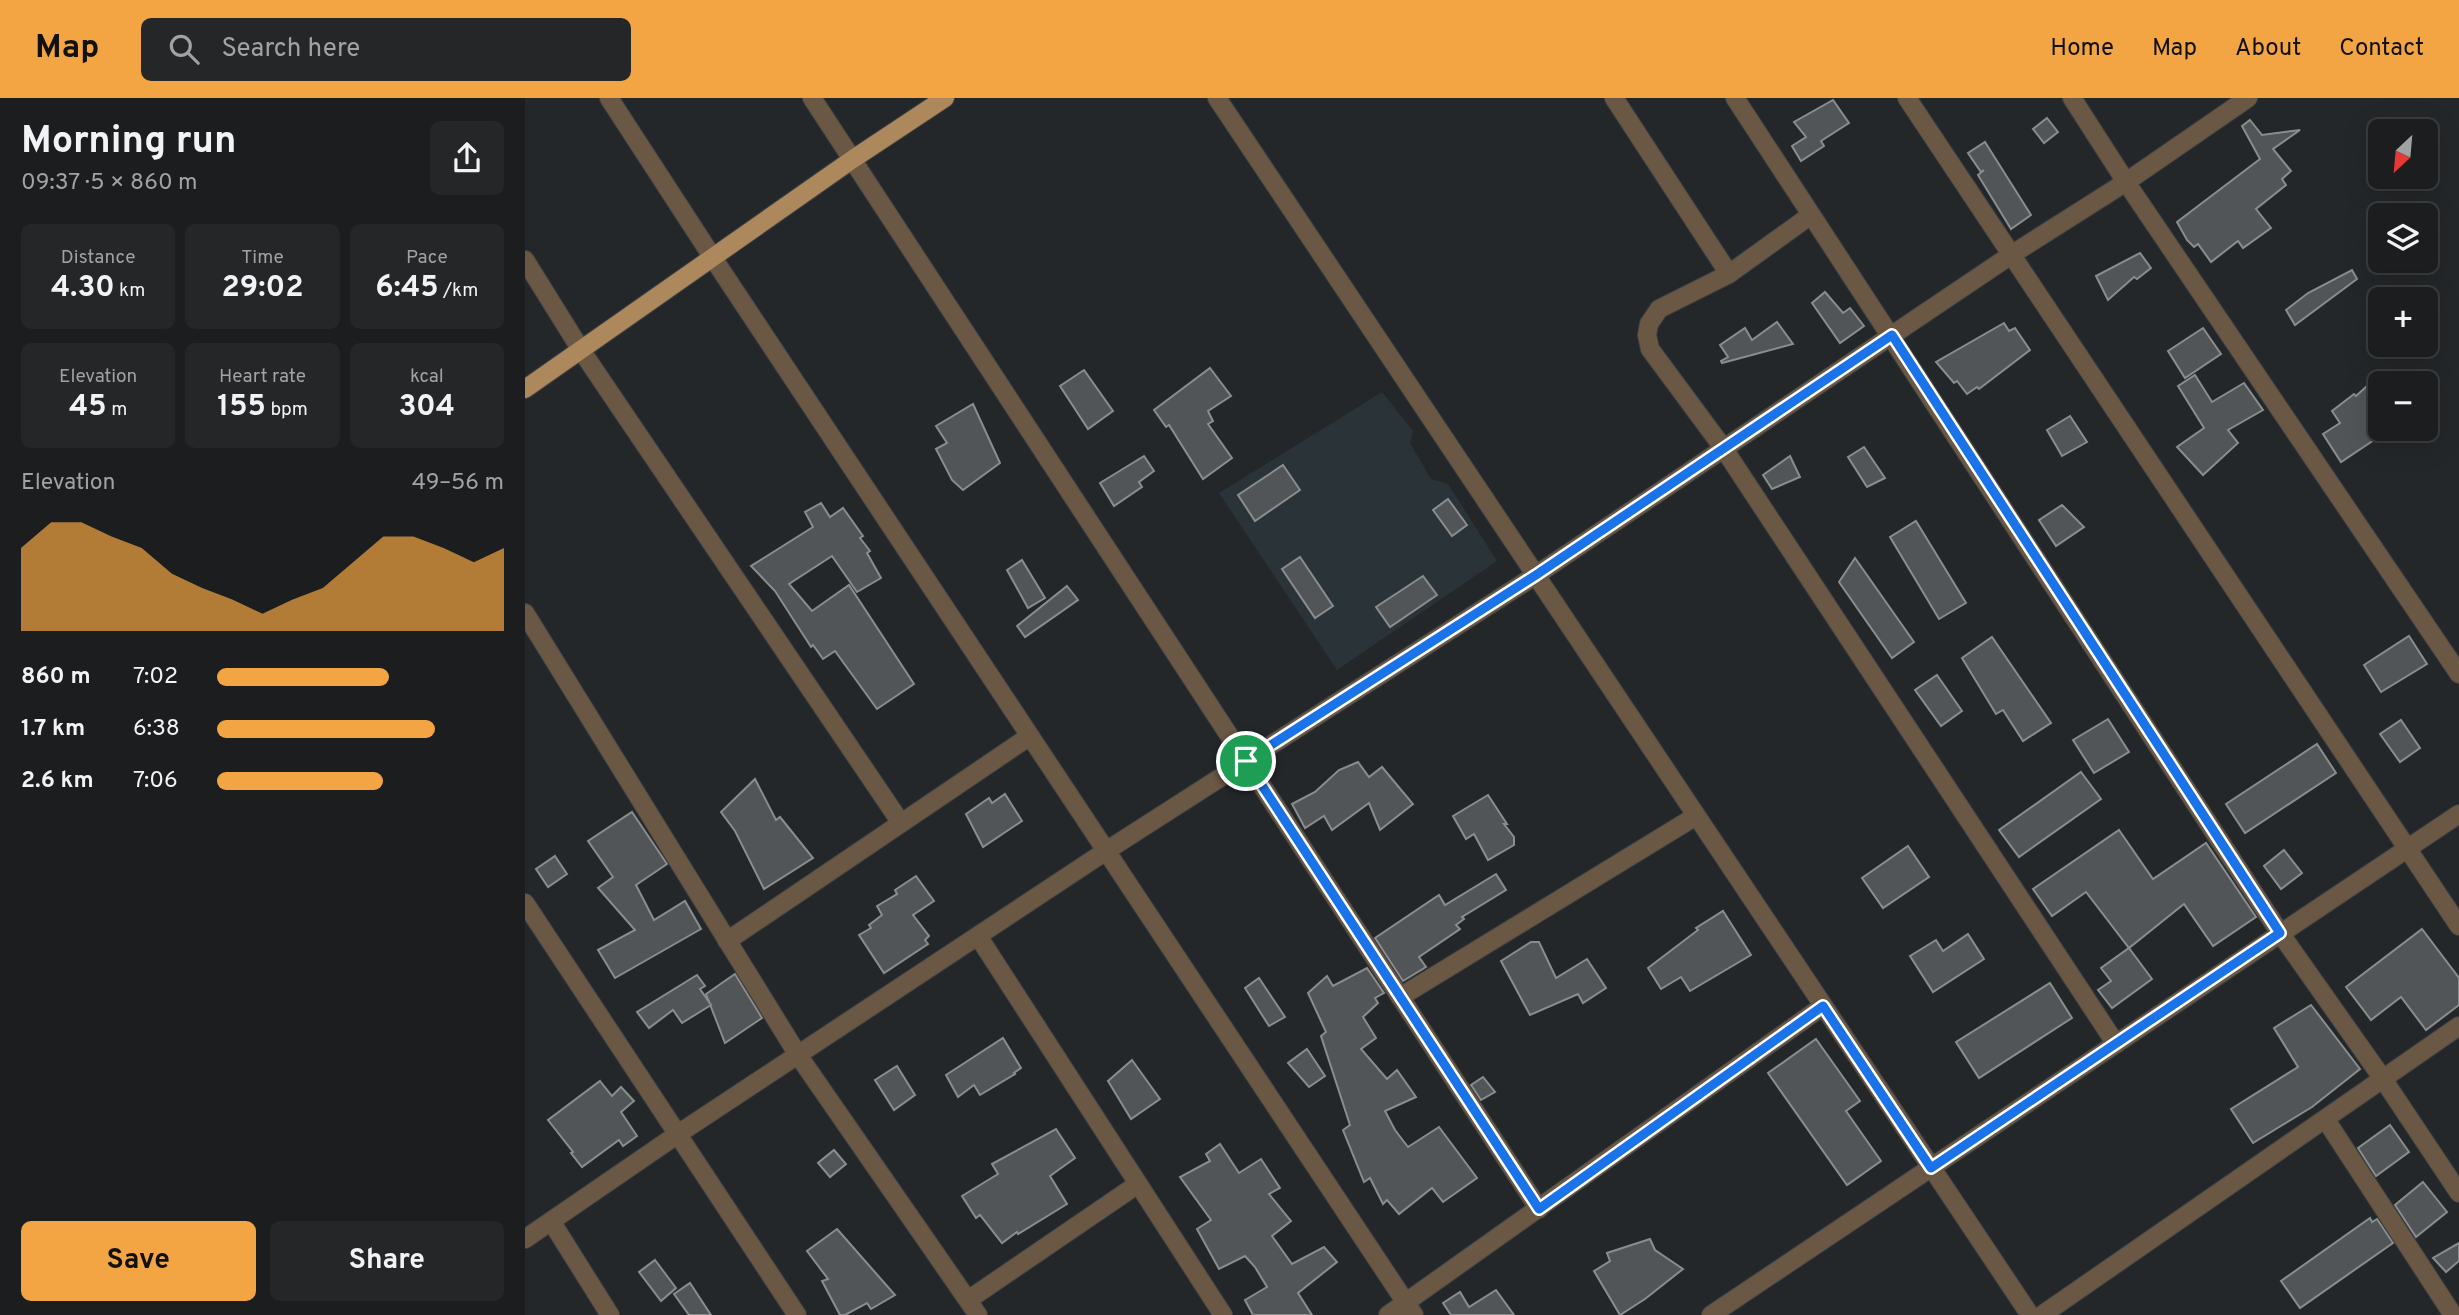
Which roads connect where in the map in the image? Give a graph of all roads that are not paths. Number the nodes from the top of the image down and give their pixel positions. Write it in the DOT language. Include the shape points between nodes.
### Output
graph roads {
  1 [pos="610,98"];
  2 [pos="812,98"];
  3 [pos="945,98"];
  4 [pos="1217,98"];
  5 [pos="1614,98"];
  6 [pos="1735,98"];
  7 [pos="2072,98"];
  8 [pos="2248,98"];
  9 [pos="1913,100"];
  10 [pos="853,159"];
  11 [pos="2126,181"];
  12 [pos="1811,215"];
  13 [pos="2011,255"];
  14 [pos="712,258"];
  15 [pos="525,260"];
  16 [pos="1729,274"];
  17 [pos="1892,335"];
  18 [pos="582,350"];
  19 [pos="525,389"];
  20 [pos="1724,449"];
  21 [pos="1536,575"];
  22 [pos="525,613"];
  23 [pos="2459,674"];
  24 [pos="1030,736"];
  25 [pos="1246,761"];
  26 [pos="2459,814"];
  27 [pos="1696,816"];
  28 [pos="901,823"];
  29 [pos="2408,847"];
  30 [pos="1106,851"];
  31 [pos="525,902"];
  32 [pos="2459,926"];
  33 [pos="2280,933"];
  34 [pos="978,936"];
  35 [pos="727,941"];
  36 [pos="1400,997"];
  37 [pos="1823,1006"];
  38 [pos="2459,1026"];
  39 [pos="2116,1044"];
  40 [pos="797,1055"];
  41 [pos="2383,1079"];
  42 [pos="2326,1120"];
  43 [pos="678,1134"];
  44 [pos="1931,1168"];
  45 [pos="1139,1184"];
  46 [pos="2459,1193"];
  47 [pos="1539,1209"];
  48 [pos="551,1221"];
  49 [pos="525,1239"];
  50 [pos="968,1300"];
  51 [pos="1410,1309"];
  52 [pos="610,1315"];
  53 [pos="797,1315"];
  54 [pos="978,1315"];
  55 [pos="1223,1315"];
  56 [pos="1388,1315"];
  57 [pos="1710,1315"];
  58 [pos="2029,1315"];
  59 [pos="2042,1315"];
  60 [pos="2453,1315"];
  1 -- 14 [label="street"];
  2 -- 10 [label="street"];
  3 -- 10 [label="main road"];
  4 -- 21 [label="street"];
  5 -- 16 [label="street"];
  6 -- 12 [label="street"];
  7 -- 11 [label="street"];
  8 -- 11 [label="street"];
  9 -- 13 [label="street"];
  10 -- 14 [label="main road"];
  10 -- 25 [label="street"];
  11 -- 13 [label="street"];
  11 -- 23 [label="street"];
  12 -- 16 [label="street"];
  12 -- 17 [label="street"];
  13 -- 17 [label="street"];
  13 -- 29 [label="street"];
  14 -- 18 [label="main road"];
  14 -- 24 [label="street"];
  15 -- 18 [label="street"];
  16 -- 20 [label="street" via="1659,309 1647,335 1650,349"];
  17 -- 20 [label="street"];
  17 -- 33 [label="street"];
  18 -- 19 [label="main road"];
  18 -- 28 [label="street"];
  20 -- 21 [label="street"];
  20 -- 39 [label="street"];
  21 -- 25 [label="street"];
  21 -- 27 [label="street"];
  22 -- 35 [label="street"];
  24 -- 28 [label="street"];
  24 -- 30 [label="street"];
  25 -- 30 [label="street"];
  25 -- 36 [label="street"];
  26 -- 29 [label="street"];
  27 -- 36 [label="street"];
  27 -- 37 [label="street"];
  28 -- 35 [label="street"];
  29 -- 32 [label="street"];
  29 -- 33 [label="street"];
  30 -- 34 [label="street"];
  30 -- 51 [label="street"];
  31 -- 43 [label="street"];
  33 -- 39 [label="street"];
  33 -- 41 [label="street"];
  34 -- 40 [label="street"];
  34 -- 45 [label="street"];
  35 -- 40 [label="street"];
  36 -- 47 [label="street"];
  37 -- 44 [label="street"];
  37 -- 47 [label="street"];
  38 -- 41 [label="street"];
  39 -- 44 [label="street"];
  40 -- 43 [label="street"];
  40 -- 50 [label="street"];
  41 -- 42 [label="street"];
  41 -- 46 [label="street"];
  42 -- 59 [label="street"];
  42 -- 60 [label="street"];
  43 -- 48 [label="street"];
  43 -- 53 [label="street"];
  44 -- 57 [label="street"];
  44 -- 58 [label="street"];
  45 -- 50 [label="street"];
  45 -- 55 [label="street"];
  47 -- 51 [label="street"];
  48 -- 49 [label="street"];
  48 -- 52 [label="street"];
  50 -- 54 [label="street"];
  51 -- 56 [label="street"];
}
